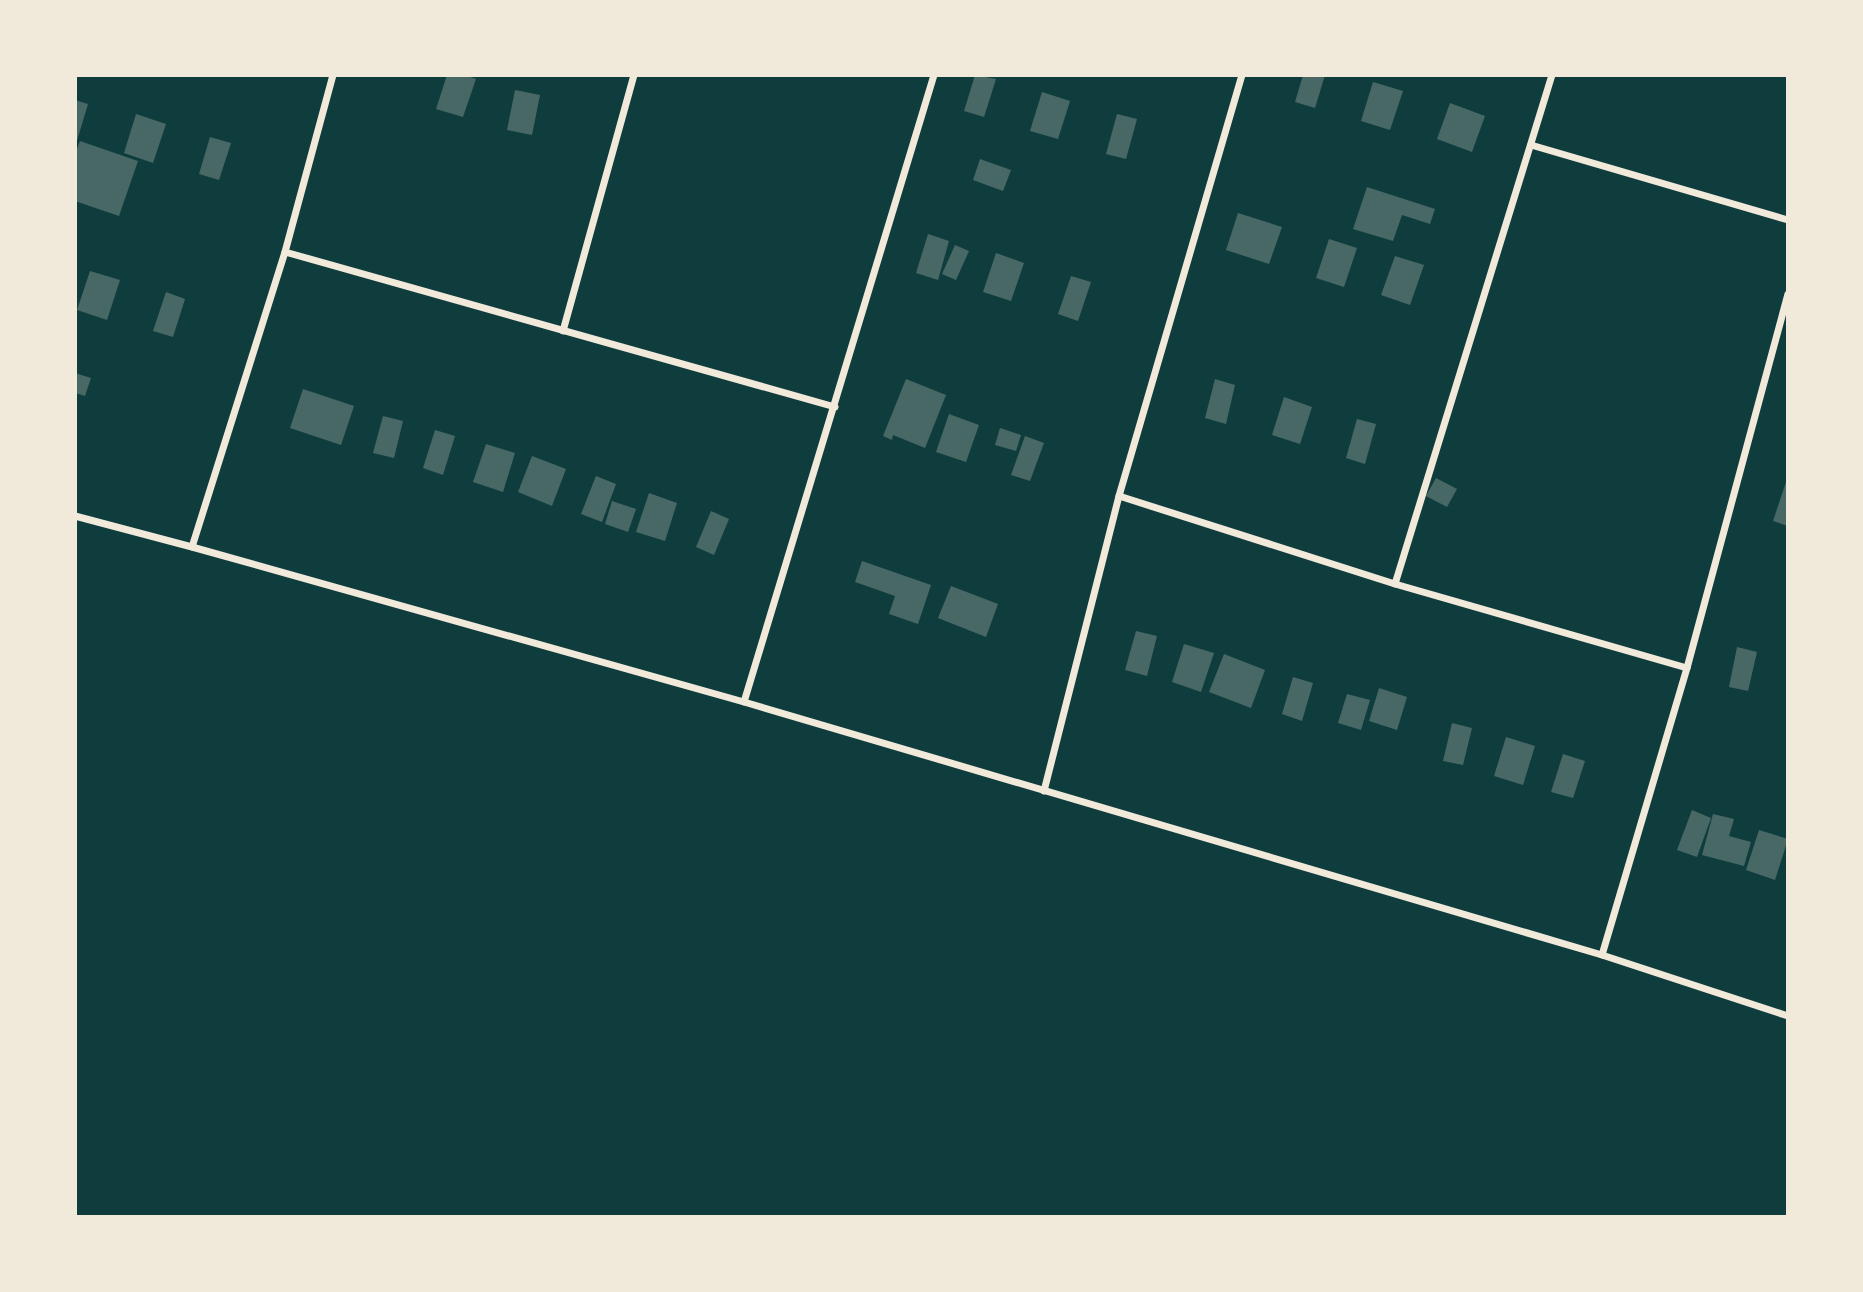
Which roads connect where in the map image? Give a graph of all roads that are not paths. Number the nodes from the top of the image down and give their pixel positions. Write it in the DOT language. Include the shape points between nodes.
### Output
graph roads {
  1 [pos="333,75"];
  2 [pos="634,75"];
  3 [pos="934,75"];
  4 [pos="1242,75"];
  5 [pos="1552,75"];
  6 [pos="1531,145"];
  7 [pos="1788,220"];
  8 [pos="285,252"];
  9 [pos="1788,294"];
  10 [pos="563,331"];
  11 [pos="835,407"];
  12 [pos="1119,496"];
  13 [pos="75,516"];
  14 [pos="192,547"];
  15 [pos="1395,583"];
  16 [pos="1687,668"];
  17 [pos="744,702"];
  18 [pos="1044,791"];
  19 [pos="1602,955"];
  20 [pos="1788,1016"];
  1 -- 8 [label="street"];
  2 -- 10 [label="street"];
  3 -- 11 [label="street"];
  4 -- 12 [label="street"];
  5 -- 6 [label="street"];
  6 -- 7 [label="street"];
  6 -- 15 [label="street"];
  8 -- 10 [label="street"];
  8 -- 14 [label="street"];
  9 -- 16 [label="street"];
  10 -- 11 [label="street"];
  11 -- 17 [label="street"];
  12 -- 15 [label="street"];
  12 -- 18 [label="street"];
  13 -- 14 [label="street"];
  14 -- 17 [label="street"];
  15 -- 16 [label="street"];
  16 -- 19 [label="street"];
  17 -- 18 [label="street"];
  18 -- 19 [label="street"];
  19 -- 20 [label="street"];
}
